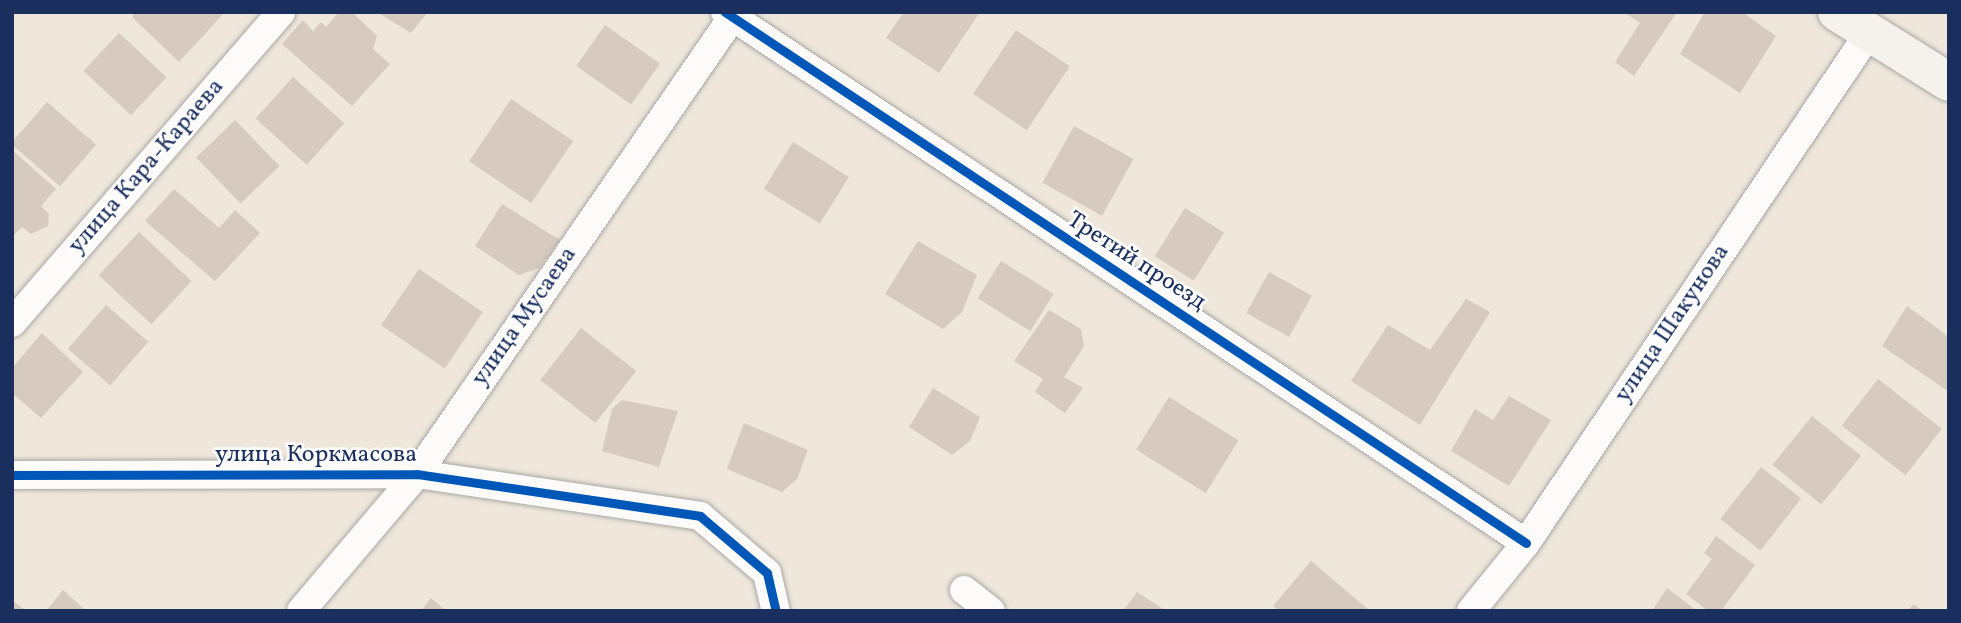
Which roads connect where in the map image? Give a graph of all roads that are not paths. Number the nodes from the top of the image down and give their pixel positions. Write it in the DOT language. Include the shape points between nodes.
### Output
graph roads {
  1 [pos="281,12"];
  2 [pos="1837,12"];
  3 [pos="731,14"];
  4 [pos="1870,33"];
  5 [pos="1949,82"];
  6 [pos="12,323"];
  7 [pos="417,474"];
  8 [pos="12,475"];
  9 [pos="1526,543"];
  10 [pos="964,590"];
  11 [pos="301,611"];
  12 [pos="776,611"];
  13 [pos="991,611"];
  14 [pos="1471,611"];
  1 -- 6 [label="street, улица Кара-Караева"];
  2 -- 4 [label="street"];
  3 -- 7 [label="street, улица Мусаева"];
  3 -- 9 [label="street, Третий проезд"];
  4 -- 5 [label="street"];
  4 -- 9 [label="street, улица Шакунова"];
  7 -- 8 [label="street, улица Коркмасова"];
  7 -- 11 [label="street, улица Мусаева"];
  7 -- 12 [label="street, улица Коркмасова" via="700,516 768,573"];
  9 -- 14 [label="street, улица Шакунова"];
  10 -- 13 [label="street"];
}
